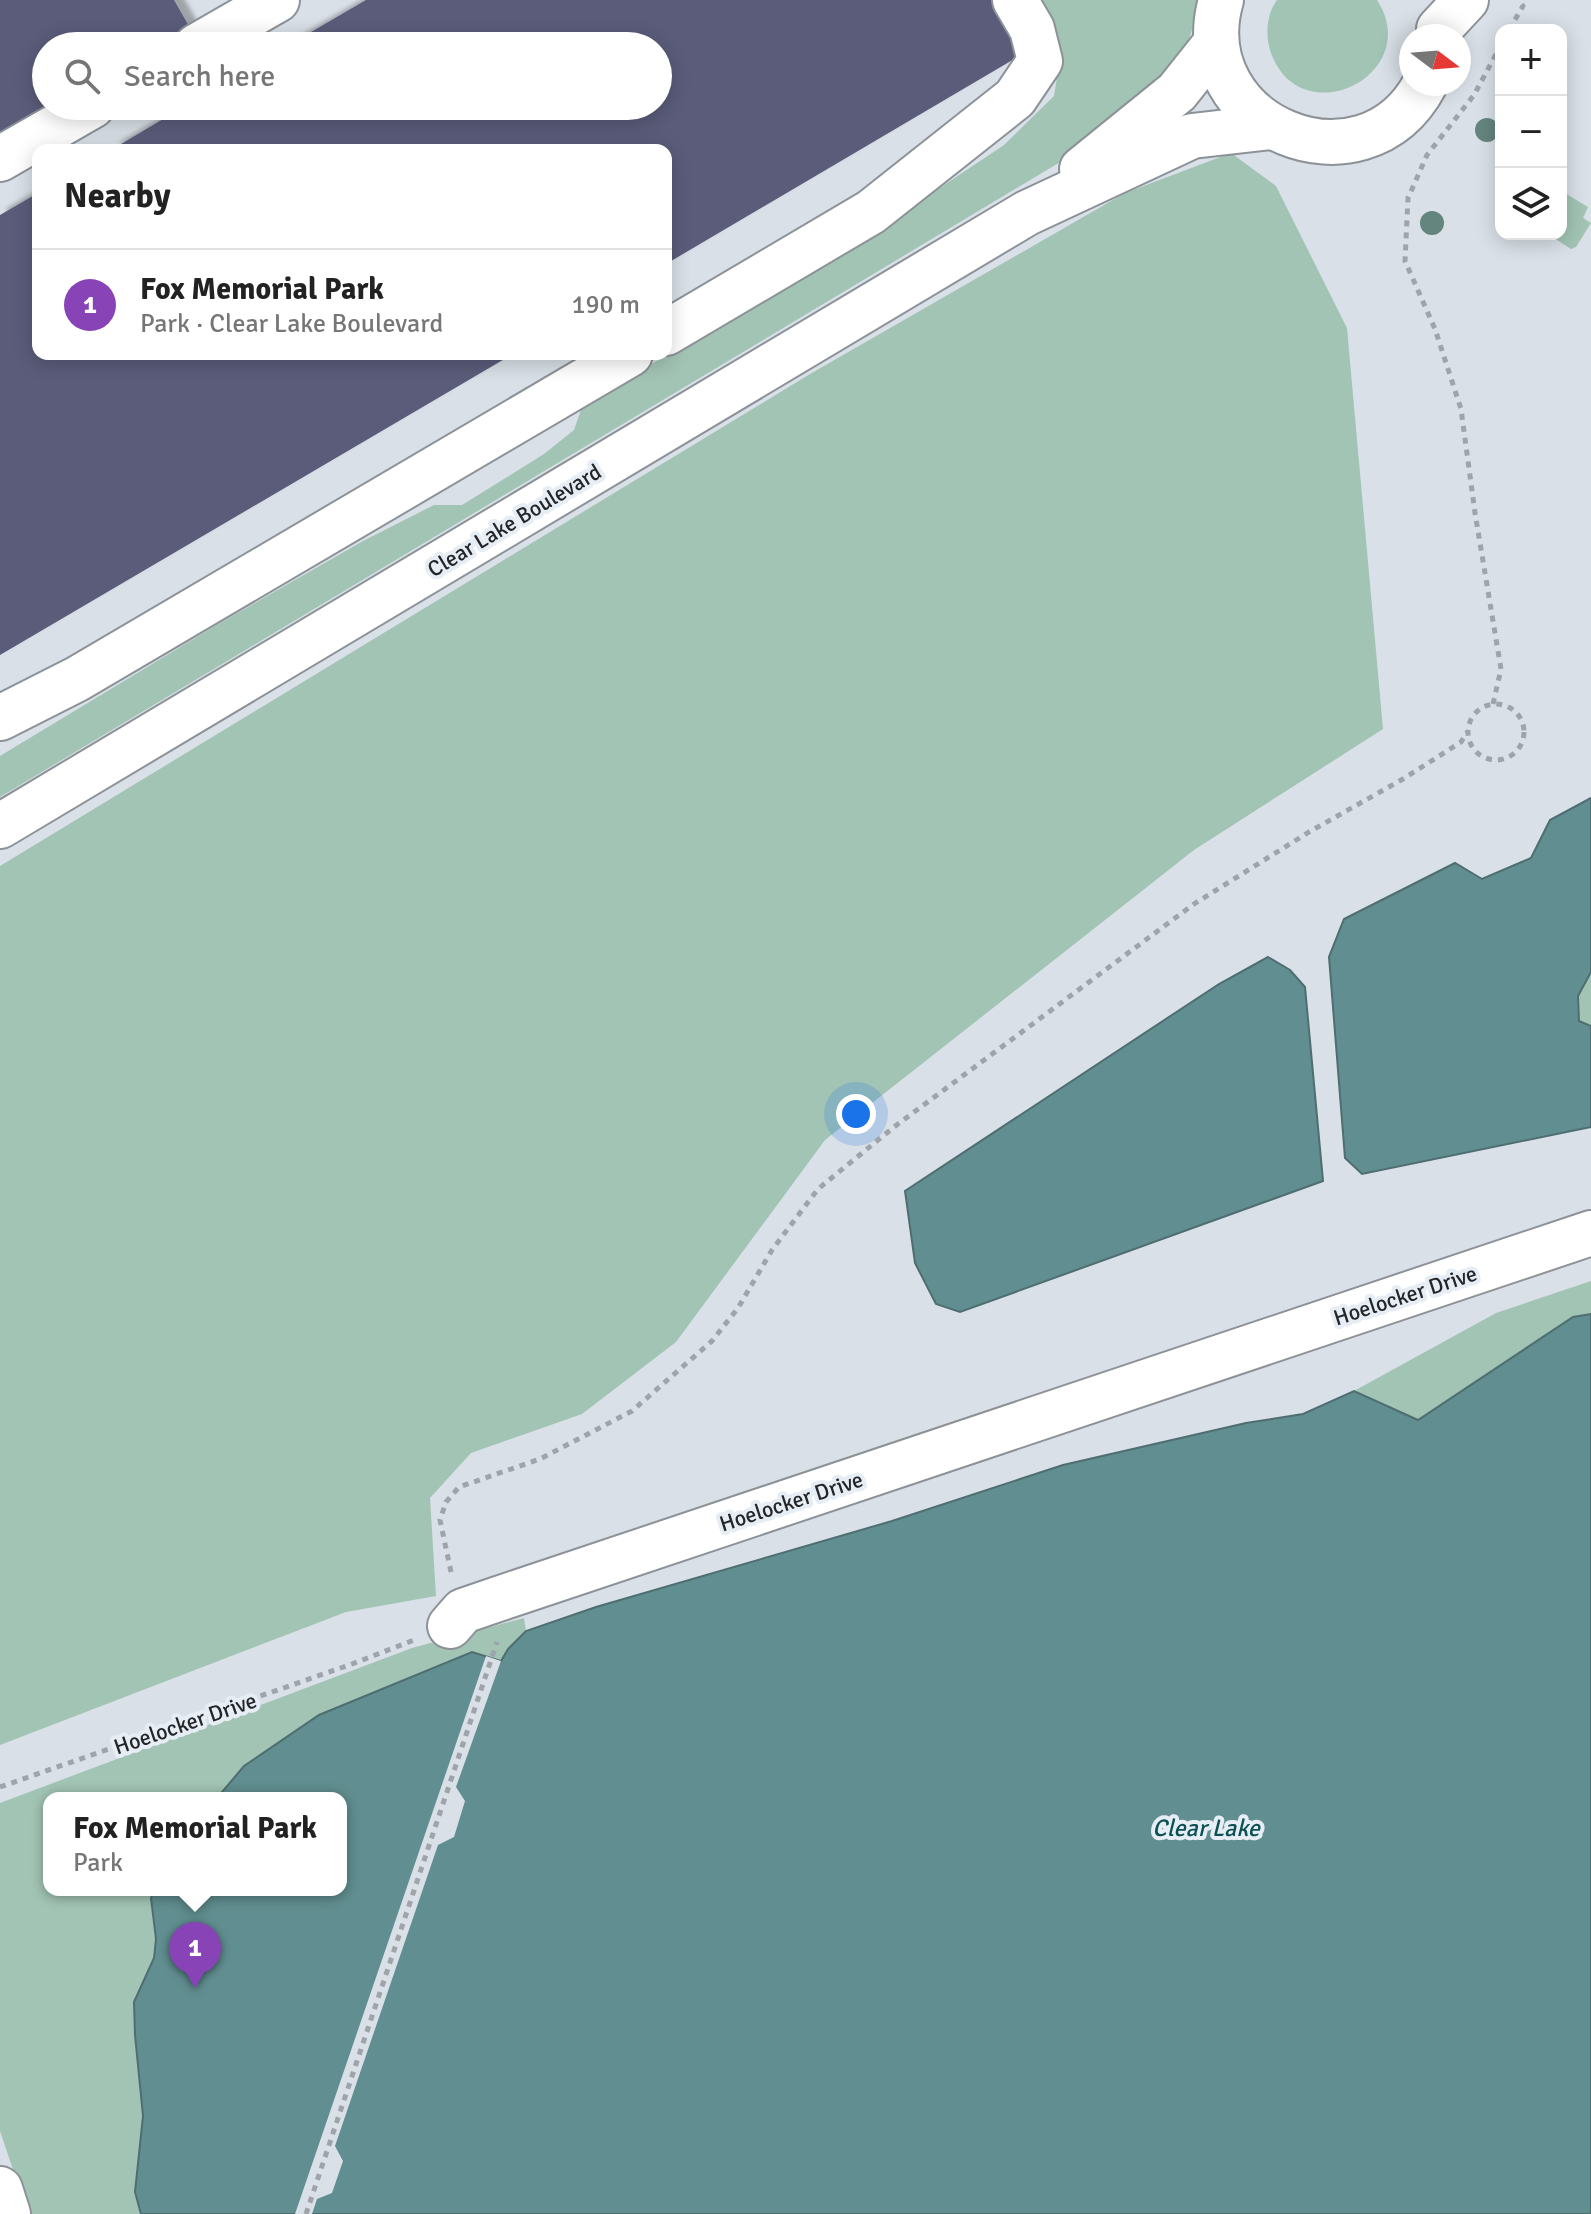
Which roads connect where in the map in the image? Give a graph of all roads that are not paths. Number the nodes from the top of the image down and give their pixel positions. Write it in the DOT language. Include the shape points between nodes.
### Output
graph roads {
  1 [pos="277,0"];
  2 [pos="1015,0"];
  3 [pos="1221,0"];
  4 [pos="221,32"];
  5 [pos="1216,43"];
  6 [pos="1417,96"];
  7 [pos="68,120"];
  8 [pos="1270,127"];
  9 [pos="0,159"];
  10 [pos="1027,213"];
  11 [pos="672,329"];
  12 [pos="620,360"];
  13 [pos="0,718"];
  14 [pos="0,826"];
  15 [pos="1591,1233"];
  16 [pos="456,1619"];
  17 [pos="0,2189"];
  18 [pos="8,2214"];
  1 -- 4 [label="street"];
  2 -- 11 [label="street" via="1032,29 1040,61 1015,98 871,212"];
  3 -- 5 [label="street"];
  5 -- 8 [label="street" via="1225,77 1244,105"];
  5 -- 10 [label="street, Clear Lake Boulevard" via="1177,92"];
  6 -- 8 [label="street" via="1397,119 1353,140 1306,141"];
  7 -- 9 [label="street"];
  8 -- 10 [label="street, Clear Lake Boulevard" via="1192,136"];
  10 -- 14 [label="street, Clear Lake Boulevard"];
  12 -- 13 [label="street" via="77,679"];
  15 -- 16 [label="street, Hoelocker Drive"];
  17 -- 18 [label="street"];
}
